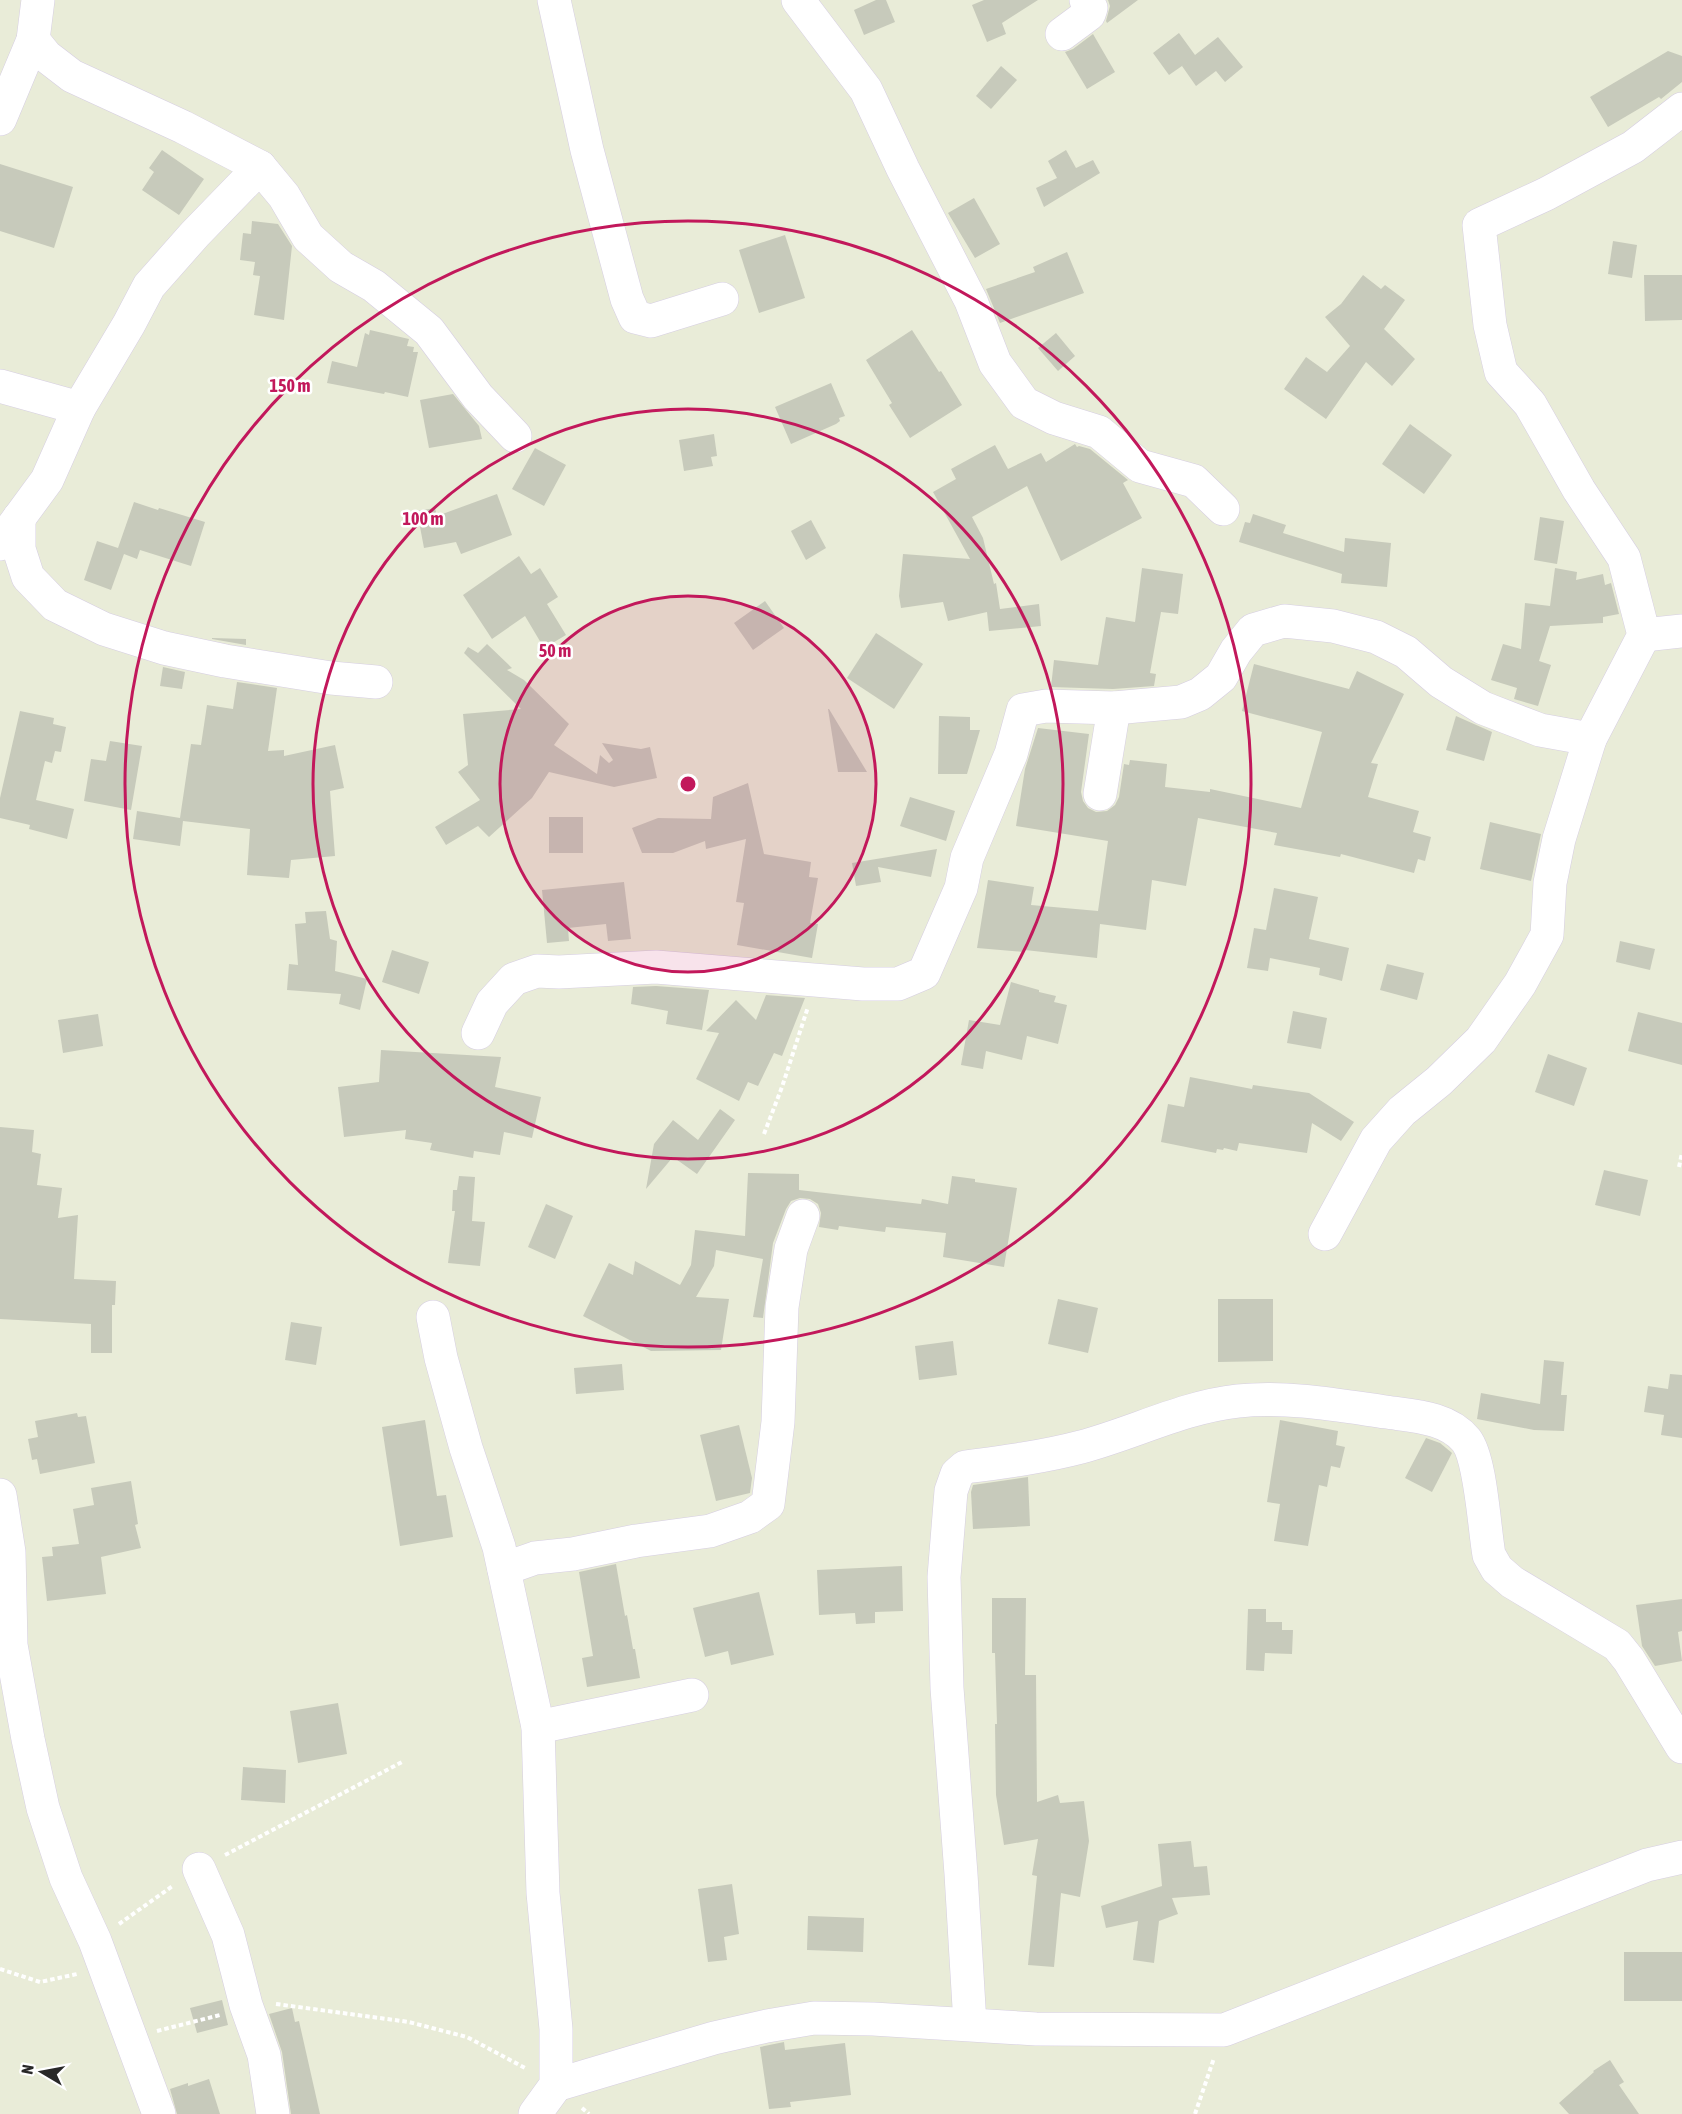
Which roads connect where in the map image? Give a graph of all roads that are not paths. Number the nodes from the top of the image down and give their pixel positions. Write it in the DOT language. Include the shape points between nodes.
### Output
graph roads {
  1 [pos="38,0"];
  2 [pos="554,0"];
  3 [pos="798,0"];
  4 [pos="1086,0"];
  5 [pos="1062,34"];
  6 [pos="33,40"];
  7 [pos="1682,110"];
  8 [pos="0,119"];
  9 [pos="260,167"];
  10 [pos="722,300"];
  11 [pos="0,386"];
  12 [pos="79,408"];
  13 [pos="515,436"];
  14 [pos="1223,509"];
  15 [pos="9,531"];
  16 [pos="1682,631"];
  17 [pos="1644,635"];
  18 [pos="376,682"];
  19 [pos="1114,708"];
  20 [pos="1590,739"];
  21 [pos="1100,794"];
  22 [pos="478,1033"];
  23 [pos="803,1216"];
  24 [pos="1326,1234"];
  25 [pos="434,1317"];
  26 [pos="0,1495"];
  27 [pos="504,1569"];
  28 [pos="692,1695"];
  29 [pos="538,1728"];
  30 [pos="1682,1747"];
  31 [pos="1682,1857"];
  32 [pos="199,1869"];
  33 [pos="970,2024"];
  34 [pos="556,2085"];
  35 [pos="159,2114"];
  36 [pos="273,2114"];
  37 [pos="534,2114"];
  1 -- 6 [label="street"];
  2 -- 10 [label="street" via="587,150 635,317 651,321"];
  3 -- 14 [label="street" via="866,90 971,301 995,363 1024,403 1054,418 1099,432 1140,466 1194,481"];
  4 -- 5 [label="street" via="1091,8 1089,14"];
  6 -- 8 [label="street"];
  6 -- 9 [label="street" via="72,76"];
  7 -- 17 [label="street" via="1634,147 1479,225 1490,325 1501,372 1530,404 1624,558"];
  9 -- 12 [label="street" via="149,286"];
  9 -- 13 [label="street" via="284,196 308,237 341,267 374,286 429,331 478,397"];
  11 -- 12 [label="street"];
  12 -- 15 [label="street" via="46,480"];
  15 -- 18 [label="street" via="28,576 55,604 104,629 164,648 225,661"];
  16 -- 17 [label="street"];
  17 -- 20 [label="street"];
  19 -- 20 [label="street" via="1181,702 1200,694 1221,677 1253,630 1284,621 1333,626 1376,637 1406,652 1441,682 1483,708 1540,730"];
  19 -- 21 [label="street"];
  19 -- 22 [label="street" via="1046,706 1023,710 1011,754 967,858 961,888 924,973 898,984 863,984 656,968 537,971 514,979 492,1003"];
  20 -- 24 [label="street" via="1559,839 1550,883 1547,934 1520,984 1481,1040 1402,1111 1376,1140"];
  23 -- 27 [label="street" via="790,1249 782,1306 778,1422 768,1504 750,1517 711,1531 535,1558"];
  25 -- 27 [label="street" via="466,1448"];
  26 -- 35 [label="street" via="9,1552 11,1645 43,1808 66,1878 99,1953"];
  27 -- 29 [label="street"];
  28 -- 29 [label="street"];
  29 -- 34 [label="street" via="543,1893 556,2029"];
  30 -- 33 [label="street" via="1617,1645 1497,1569 1489,1555 1476,1459 1465,1440 1445,1424 1421,1417 1274,1398 1235,1401 1194,1409 1082,1447 965,1467 957,1474 951,1491 944,1577"];
  31 -- 33 [label="street" via="1647,1865 1224,2030 1036,2029"];
  32 -- 36 [label="street" via="228,1935 264,2055"];
  33 -- 34 [label="street" via="814,2019 714,2038"];
  34 -- 37 [label="street"];
}
